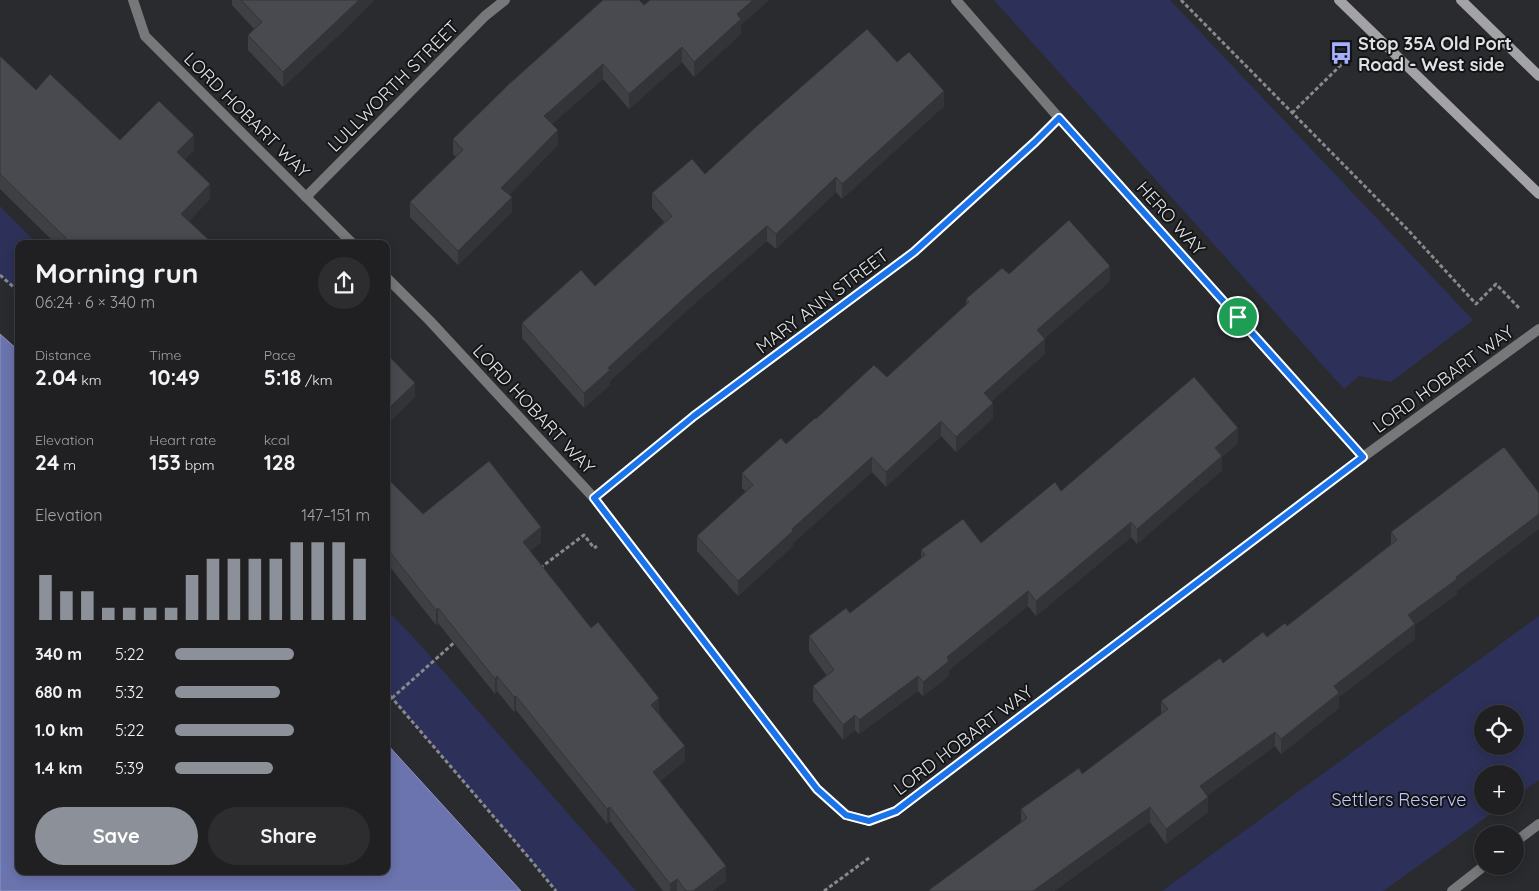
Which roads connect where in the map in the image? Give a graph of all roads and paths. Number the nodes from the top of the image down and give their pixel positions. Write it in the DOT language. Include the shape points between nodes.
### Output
graph roads {
  1 [pos="133,0"];
  2 [pos="505,0"];
  3 [pos="956,0"];
  4 [pos="1181,0"];
  5 [pos="1339,0"];
  6 [pos="1460,0"];
  7 [pos="1344,62"];
  8 [pos="1539,76"];
  9 [pos="1292,113"];
  10 [pos="1059,118"];
  11 [pos="1539,194"];
  12 [pos="306,197"];
  13 [pos="349,240"];
  14 [pos="0,275"];
  15 [pos="390,281"];
  16 [pos="15,288"];
  17 [pos="1519,309"];
  18 [pos="1539,329"];
  19 [pos="1363,457"];
  20 [pos="594,498"];
  21 [pos="618,528"];
  22 [pos="537,570"];
  23 [pos="459,639"];
  24 [pos="390,696"];
  25 [pos="392,698"];
  26 [pos="1539,824"];
  27 [pos="1524,835"];
  28 [pos="869,858"];
  29 [pos="1474,874"];
  30 [pos="556,891"];
  31 [pos="824,891"];
  32 [pos="1452,891"];
  1 -- 12 [label="street, LORD HOBART WAY" via="145,36"];
  2 -- 12 [label="street, LULLWORTH STREET" via="485,16"];
  3 -- 10 [label="street, HERO WAY"];
  4 -- 9 [label="path"];
  5 -- 11 [label="main road"];
  6 -- 8 [label="main road"];
  7 -- 9 [label="path"];
  9 -- 17 [label="path" via="1476,304 1496,284"];
  10 -- 19 [label="street, HERO WAY"];
  10 -- 20 [label="street, MARY ANN STREET" via="914,252 694,416"];
  12 -- 13 [label="street, LORD HOBART WAY"];
  14 -- 16 [label="path"];
  15 -- 20 [label="street, LORD HOBART WAY"];
  18 -- 19 [label="street, LORD HOBART WAY"];
  19 -- 21 [label="street, LORD HOBART WAY" via="896,811 869,821 846,815 817,789"];
  20 -- 21 [label="street, LORD HOBART WAY"];
  21 -- 22 [label="path" via="594,548 584,536"];
  23 -- 25 [label="path"];
  24 -- 25 [label="path"];
  25 -- 30 [label="path"];
  26 -- 27 [label="street"];
  28 -- 31 [label="path"];
  29 -- 32 [label="street"];
}
